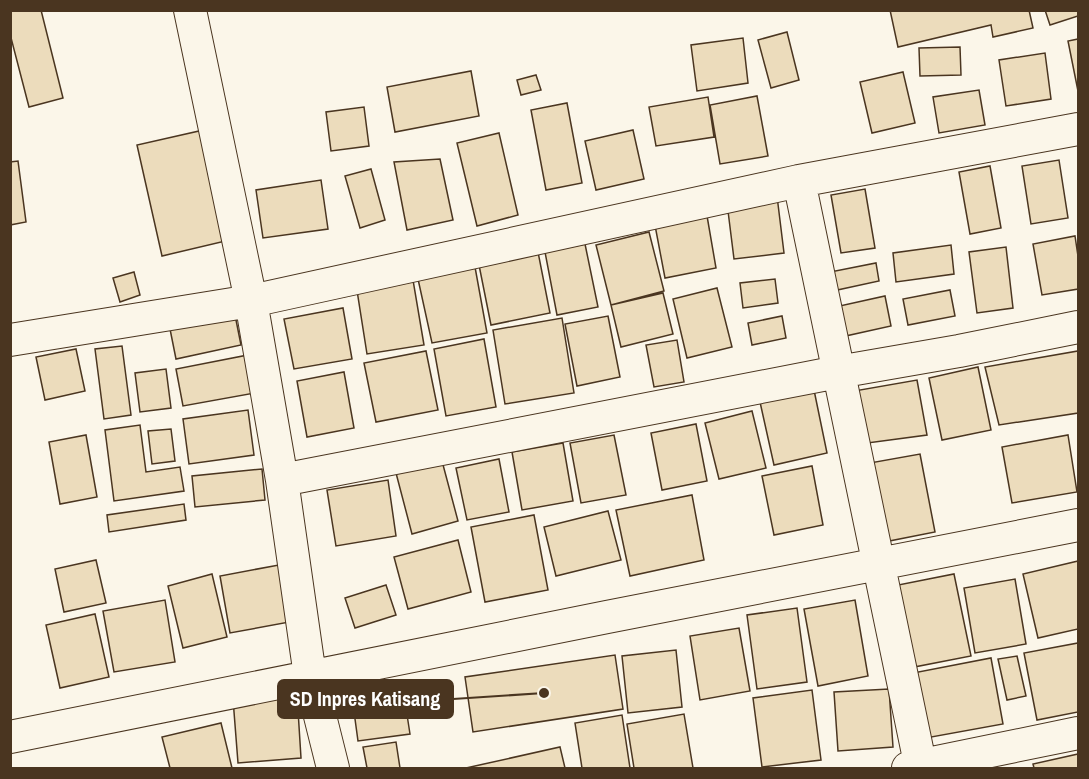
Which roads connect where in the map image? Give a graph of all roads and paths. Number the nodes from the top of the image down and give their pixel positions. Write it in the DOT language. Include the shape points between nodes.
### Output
graph roads {
  1 [pos="190,10"];
  2 [pos="1078,129"];
  3 [pos="799,181"];
  4 [pos="252,301"];
  5 [pos="1078,327"];
  6 [pos="10,340"];
  7 [pos="838,372"];
  8 [pos="282,480"];
  9 [pos="1078,525"];
  10 [pos="879,563"];
  11 [pos="310,676"];
  12 [pos="1078,734"];
  13 [pos="10,737"];
  14 [pos="333,768"];
  15 [pos="916,768"];
  1 -- 4 [label="street"];
  2 -- 3 [label="street"];
  3 -- 4 [label="street"];
  3 -- 7 [label="street"];
  4 -- 6 [label="street"];
  4 -- 8 [label="street"];
  5 -- 7 [label="street"];
  7 -- 8 [label="street"];
  7 -- 10 [label="street"];
  8 -- 11 [label="street"];
  9 -- 10 [label="street"];
  10 -- 11 [label="street"];
  10 -- 15 [label="street"];
  11 -- 13 [label="street"];
  11 -- 14 [label="street"];
  12 -- 15 [label="street"];
}
